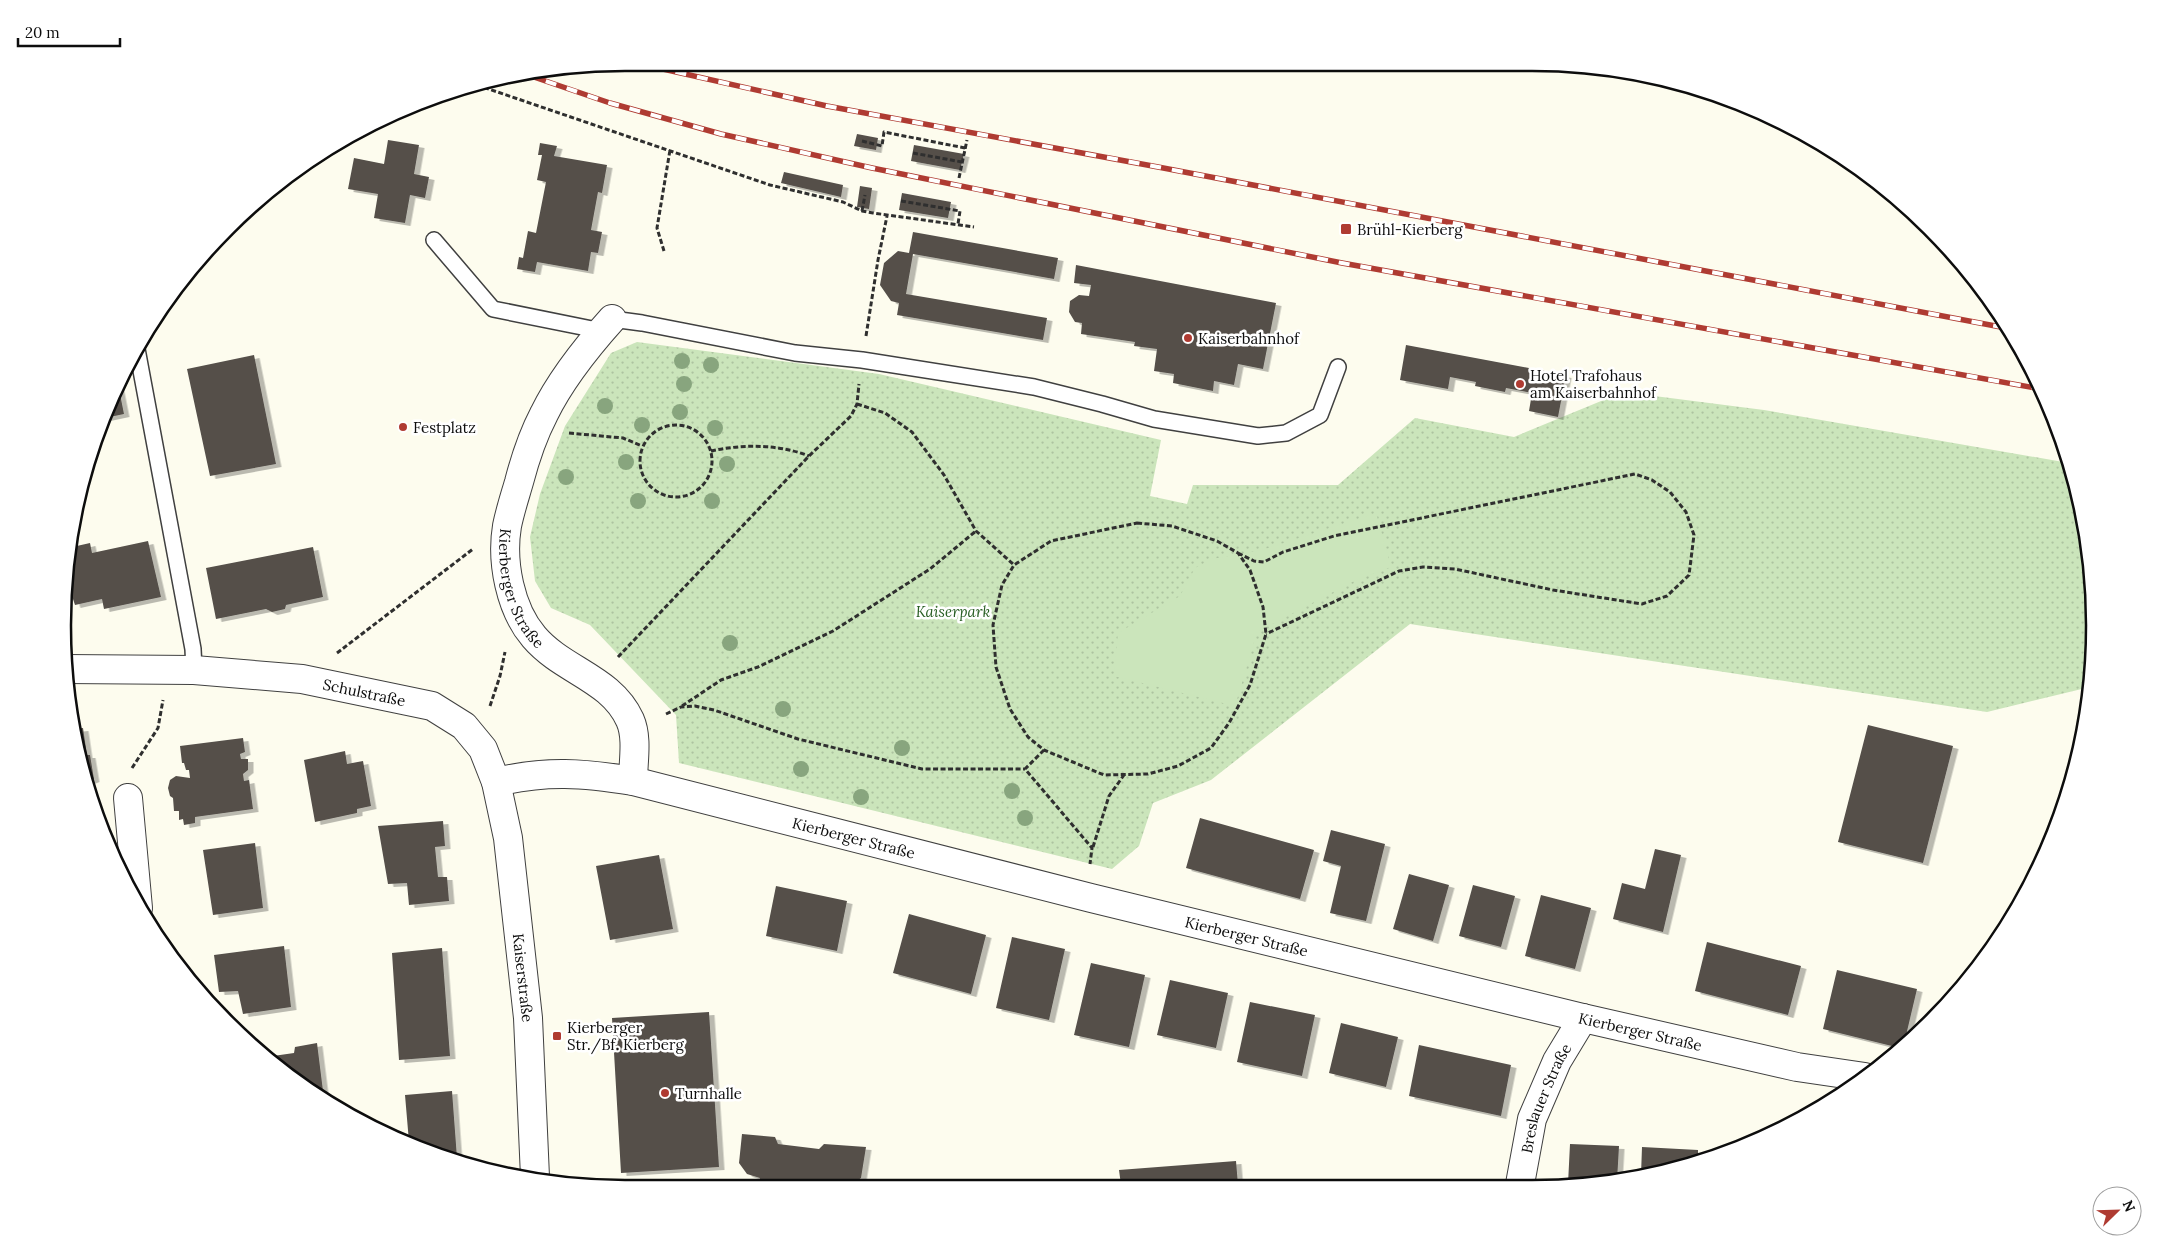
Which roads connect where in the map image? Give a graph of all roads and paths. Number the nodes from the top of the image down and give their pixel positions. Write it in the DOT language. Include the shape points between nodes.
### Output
graph roads {
  1 [pos="488,89"];
  2 [pos="967,140"];
  3 [pos="862,141"];
  4 [pos="965,148"];
  5 [pos="670,150"];
  6 [pos="913,153"];
  7 [pos="962,162"];
  8 [pos="959,178"];
  9 [pos="865,195"];
  10 [pos="901,201"];
  11 [pos="862,211"];
  12 [pos="887,216"];
  13 [pos="958,224"];
  14 [pos="974,227"];
  15 [pos="434,240"];
  16 [pos="664,251"];
  17 [pos="870,310"];
  18 [pos="607,325"];
  19 [pos="139,360"];
  20 [pos="1338,367"];
  21 [pos="564,432"];
  22 [pos="642,446"];
  23 [pos="711,451"];
  24 [pos="809,456"];
  25 [pos="507,526"];
  26 [pos="976,530"];
  27 [pos="1238,553"];
  28 [pos="1014,565"];
  29 [pos="520,618"];
  30 [pos="1266,634"];
  31 [pos="618,657"];
  32 [pos="73,669"];
  33 [pos="160,670"];
  34 [pos="194,670"];
  35 [pos="302,679"];
  36 [pos="681,707"];
  37 [pos="666,714"];
  38 [pos="477,742"];
  39 [pos="1044,750"];
  40 [pos="1025,770"];
  41 [pos="1124,775"];
  42 [pos="633,781"];
  43 [pos="496,782"];
  44 [pos="128,798"];
  45 [pos="1092,848"];
  46 [pos="136,885"];
  47 [pos="1091,898"];
  48 [pos="1583,1018"];
  49 [pos="1854,1075"];
  50 [pos="535,1172"];
  51 [pos="1521,1180"];
  1 -- 5 [label="path"];
  2 -- 4 [label="path"];
  3 -- 4 [label="path" via="882,146 884,132"];
  4 -- 7 [label="path"];
  5 -- 11 [label="path" via="770,185 843,202"];
  5 -- 16 [label="path" via="657,228"];
  6 -- 7 [label="path"];
  7 -- 8 [label="path"];
  9 -- 11 [label="path"];
  10 -- 13 [label="path" via="960,212"];
  11 -- 12 [label="path"];
  12 -- 13 [label="path"];
  12 -- 17 [label="path"];
  13 -- 14 [label="path"];
  15 -- 18 [label="lane" via="493,309"];
  18 -- 20 [label="lane" via="642,323 795,352 1034,387 1154,419 1258,436 1286,433 1320,415"];
  18 -- 25 [label="street, Kierberger Straße" via="589,345 544,414 525,461"];
  19 -- 34 [label="lane" via="193,649"];
  21 -- 22 [label="path" via="623,438"];
  22 -- 23 [label="path" via="657,429 678,424 699,432"];
  22 -- 23 [label="path" via="641,471 646,482 667,496 686,495 702,486 711,469"];
  23 -- 24 [label="path" via="737,446 794,450"];
  24 -- 26 [label="path" via="851,416 856,404 885,412 912,432 944,475"];
  24 -- 31 [label="path"];
  25 -- 29 [label="street, Kierberger Straße" via="510,584"];
  25 -- 35 [label="path"];
  26 -- 28 [label="path"];
  26 -- 36 [label="path" via="930,569 833,631 758,667 721,680"];
  27 -- 28 [label="path" via="1217,541 1172,526 1137,523 1051,541"];
  27 -- 30 [label="path" via="1250,570 1263,607"];
  27 -- 30 [label="path" via="1264,562 1283,552 1334,536 1635,474 1670,492 1686,512 1694,535 1689,575 1666,596 1642,604 1596,598 1455,569 1423,567 1399,571"];
  28 -- 39 [label="path" via="1002,585 993,625 996,667 1010,709 1028,737"];
  29 -- 38 [label="path" via="511,629 500,676"];
  29 -- 42 [label="street, Kierberger Straße" via="554,656 610,691 630,721 634,743"];
  30 -- 41 [label="path" via="1250,685 1229,723 1210,748 1178,766 1148,774"];
  32 -- 33 [label="street, Schulstraße"];
  33 -- 34 [label="street, Schulstraße"];
  33 -- 44 [label="path" via="164,702 158,728 131,771"];
  34 -- 35 [label="street, Schulstraße"];
  35 -- 38 [label="street, Schulstraße" via="432,706 464,726"];
  36 -- 37 [label="path"];
  36 -- 40 [label="path" via="714,710 798,739 922,768"];
  38 -- 43 [label="street, Schulstraße"];
  39 -- 40 [label="path"];
  39 -- 41 [label="path" via="1104,775"];
  40 -- 45 [label="path"];
  41 -- 45 [label="path" via="1109,796"];
  42 -- 43 [label="street, Kierberger Straße" via="564,773 526,774"];
  42 -- 47 [label="street, Kierberger Straße"];
  43 -- 50 [label="street, Kaiserstraße" via="508,838 528,1018"];
  44 -- 46 [label="street"];
  45 -- 47 [label="path" via="1088,873"];
  47 -- 48 [label="street, Kierberger Straße"];
  48 -- 49 [label="street, Kierberger Straße" via="1797,1067"];
  48 -- 51 [label="street, Breslauer Straße" via="1556,1061 1532,1119"];
}
